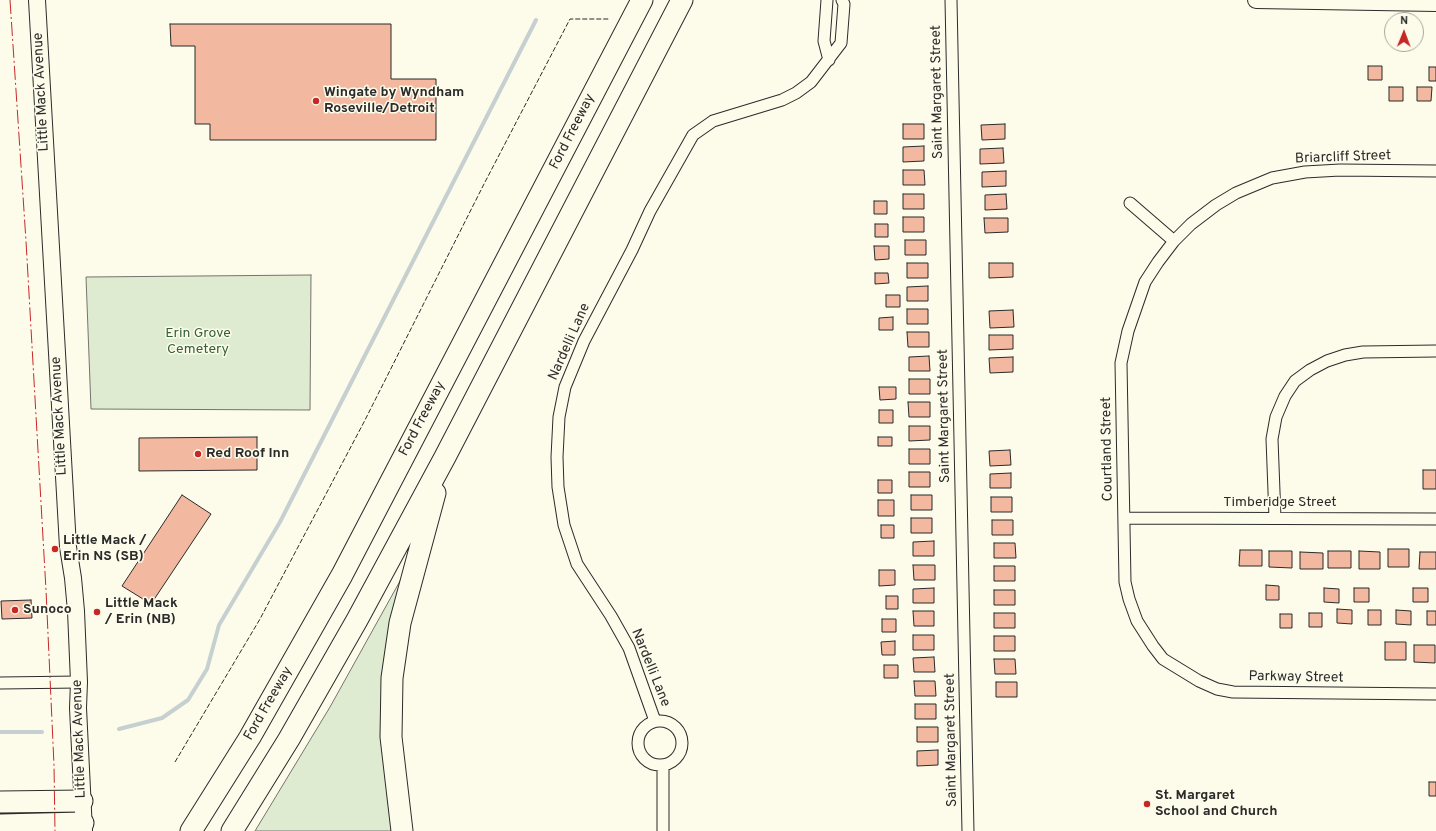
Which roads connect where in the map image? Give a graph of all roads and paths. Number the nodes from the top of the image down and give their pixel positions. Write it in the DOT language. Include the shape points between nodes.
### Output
graph roads {
  1 [pos="37,0"];
  2 [pos="827,0"];
  3 [pos="842,0"];
  4 [pos="951,0"];
  5 [pos="1256,0"];
  6 [pos="1410,1"];
  7 [pos="1436,3"];
  8 [pos="637,9"];
  9 [pos="677,9"];
  10 [pos="829,60"];
  11 [pos="1436,172"];
  12 [pos="1130,203"];
  13 [pos="1174,241"];
  14 [pos="1436,351"];
  15 [pos="445,457"];
  16 [pos="1125,518"];
  17 [pos="1275,518"];
  18 [pos="1436,520"];
  19 [pos="1163,659"];
  20 [pos="79,682"];
  21 [pos="0,683"];
  22 [pos="1436,694"];
  23 [pos="655,721"];
  24 [pos="663,765"];
  25 [pos="82,800"];
  26 [pos="0,802"];
  27 [pos="0,825"];
  28 [pos="83,827"];
  29 [pos="191,831"];
  30 [pos="232,831"];
  31 [pos="402,831"];
  32 [pos="663,831"];
  33 [pos="968,831"];
  1 -- 20 [label="main road, Little Mack Avenue" via="68,547 76,611"];
  2 -- 10 [label="street" via="824,41"];
  3 -- 10 [label="street, Nardelli Lane" via="844,4 841,43"];
  4 -- 33 [label="street, Saint Margaret Street"];
  5 -- 6 [label="main road"];
  6 -- 7 [label="main road"];
  8 -- 29 [label="highway, Ford Freeway" via="342,576 250,737"];
  9 -- 15 [label="highway"];
  10 -- 23 [label="street, Nardelli Lane" via="811,82 796,93 782,100 713,121 693,135 650,211 584,341 565,387 559,417 557,456 558,487 564,525 577,564 629,648"];
  11 -- 13 [label="street, Briarcliff Street" via="1340,170 1305,172 1272,178 1236,193 1216,205"];
  12 -- 13 [label="street"];
  13 -- 16 [label="street, Courtland Street" via="1145,282 1128,331 1121,363"];
  14 -- 17 [label="street" via="1363,352 1345,355 1327,361 1295,381 1276,417 1272,439"];
  15 -- 30 [label="highway" via="316,693"];
  15 -- 31 [label="highway" via="406,597 395,652 391,736"];
  16 -- 17 [label="street, Timberidge Street"];
  16 -- 19 [label="street, Courtland Street" via="1125,582 1129,599 1137,621"];
  17 -- 18 [label="street, Timberidge Street"];
  19 -- 22 [label="street, Parkway Street" via="1199,681 1233,692"];
  20 -- 21 [label="street"];
  20 -- 25 [label="main road, Little Mack Avenue"];
  23 -- 24 [label="street" via="641,732 639,748 647,760"];
  23 -- 24 [label="street" via="672,724 682,739 682,748 678,756"];
  24 -- 32 [label="street"];
  25 -- 26 [label="highway"];
  25 -- 28 [label="main road, Little Mack Avenue"];
  27 -- 28 [label="highway"];
}
